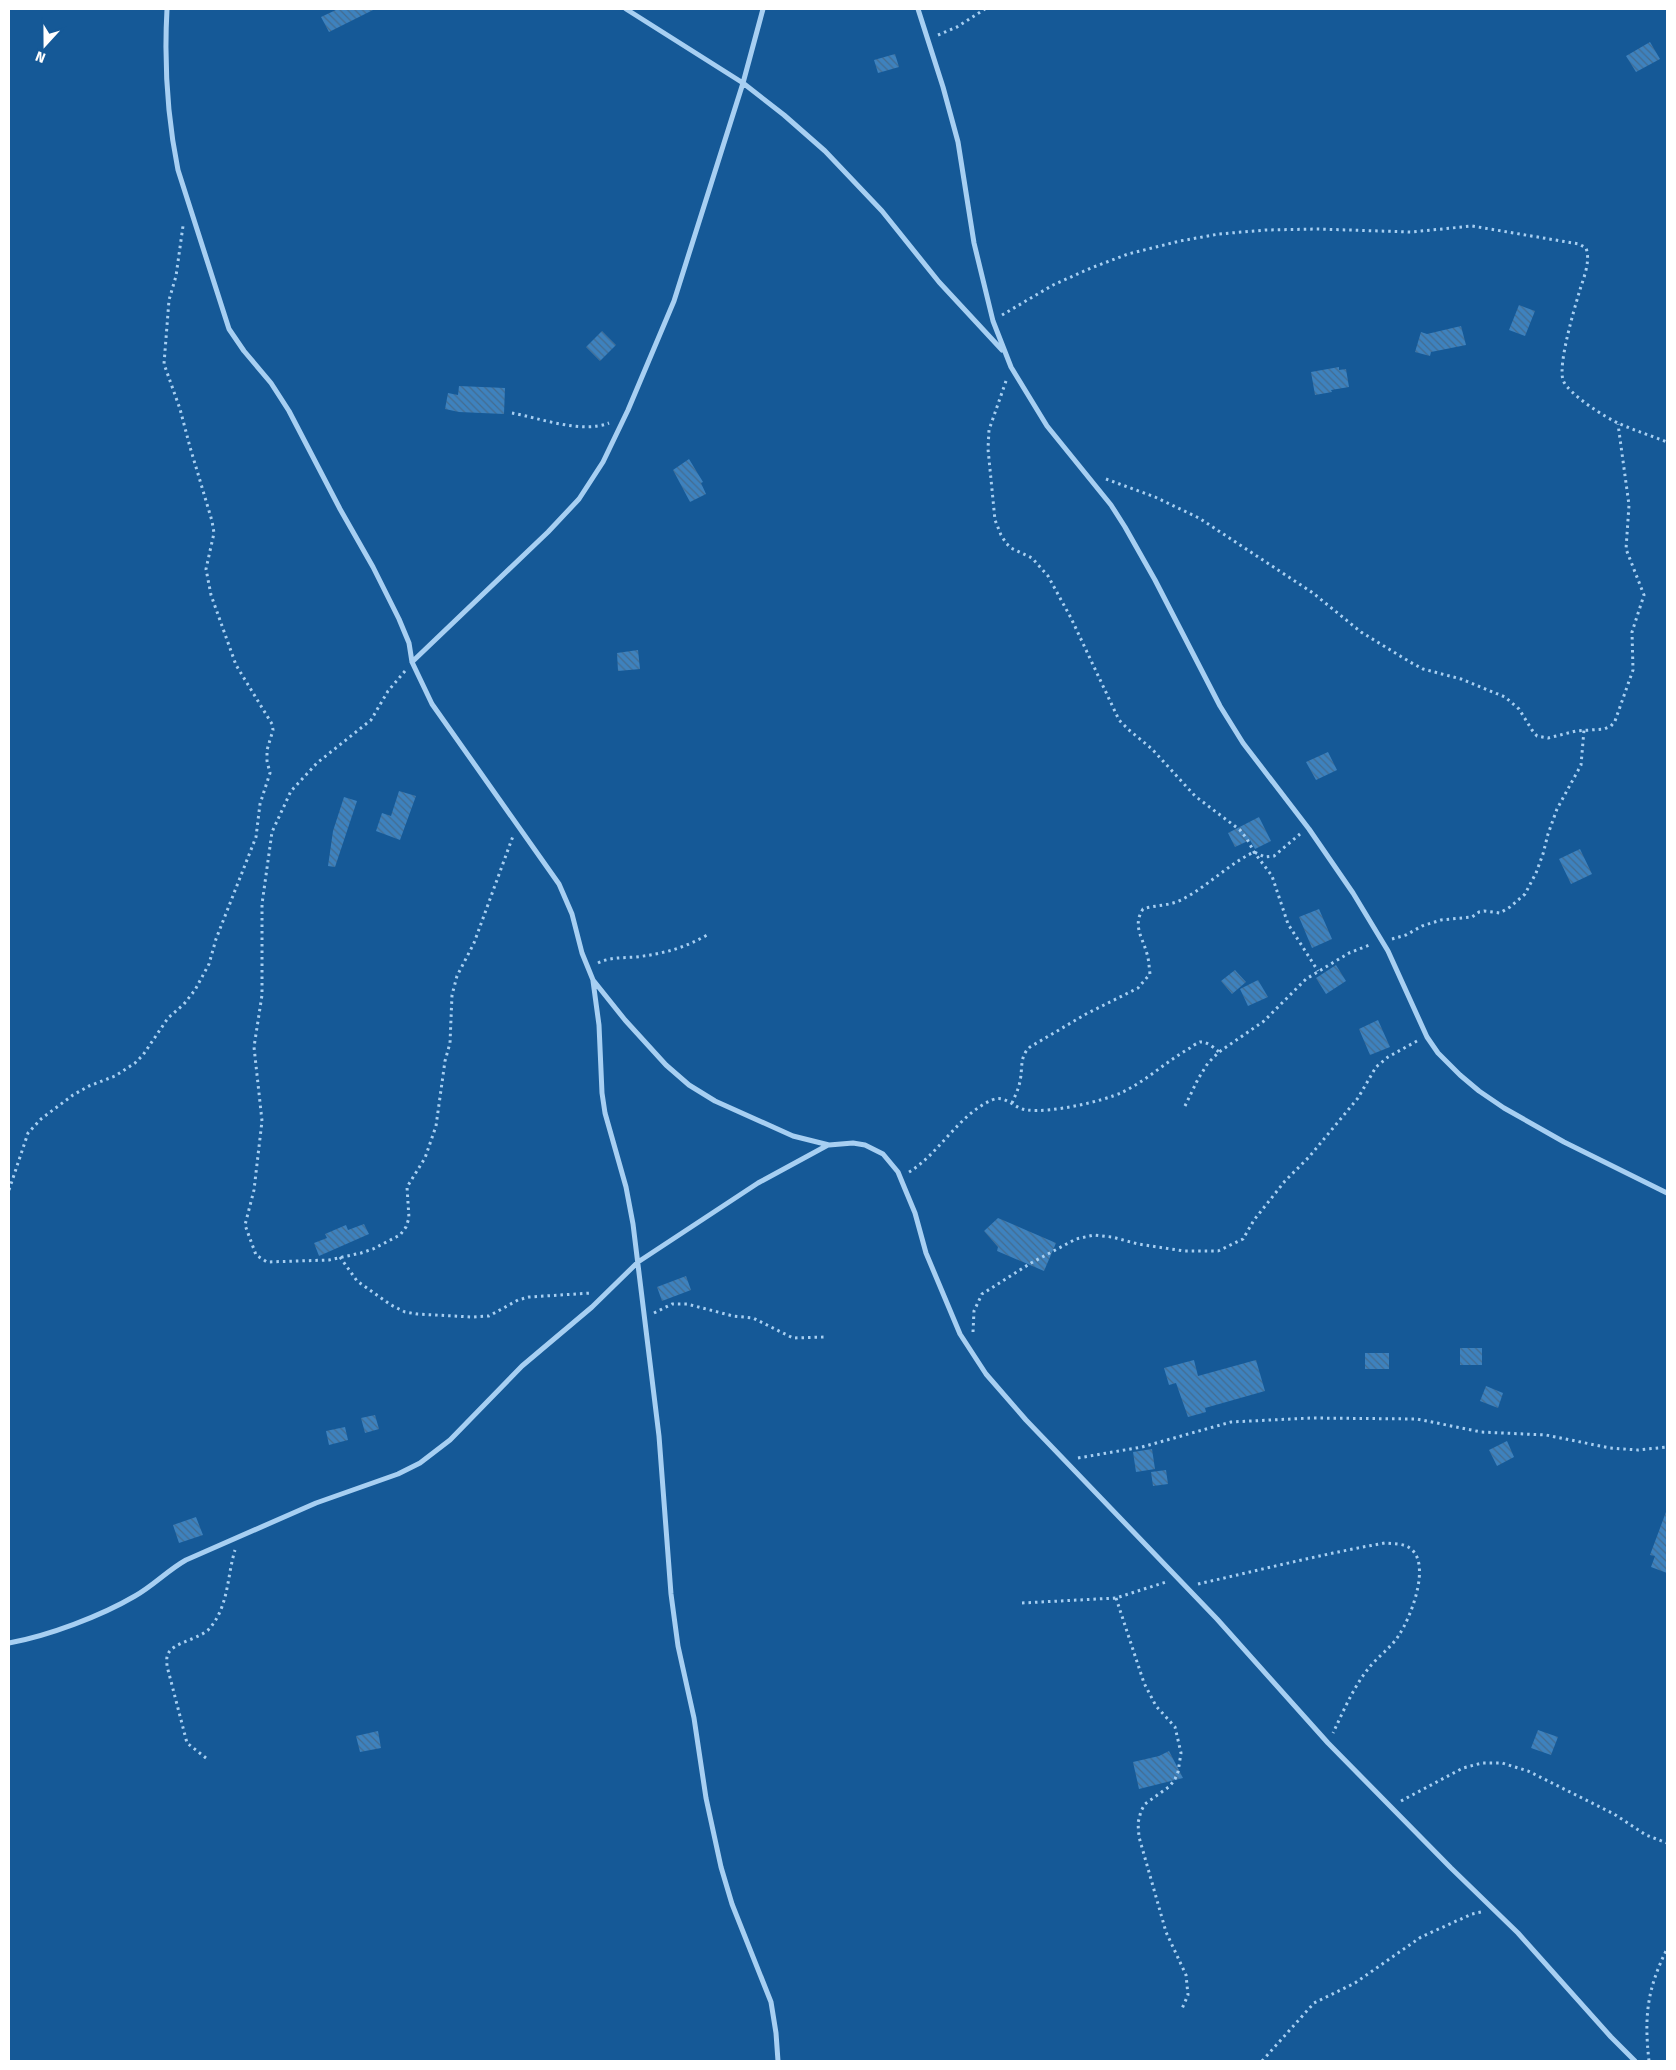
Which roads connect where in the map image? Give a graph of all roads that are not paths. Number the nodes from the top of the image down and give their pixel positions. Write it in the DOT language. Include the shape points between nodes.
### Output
graph roads {
  1 [pos="167,9"];
  2 [pos="626,9"];
  3 [pos="763,9"];
  4 [pos="918,9"];
  5 [pos="743,83"];
  6 [pos="1005,354"];
  7 [pos="412,662"];
  8 [pos="593,980"];
  9 [pos="829,1145"];
  10 [pos="1667,1193"];
  11 [pos="638,1262"];
  12 [pos="9,1643"];
  13 [pos="778,2061"];
  14 [pos="1635,2061"];
  1 -- 7 [label="street" via="165,77 178,170 229,329 289,411 374,567 409,643"];
  2 -- 5 [label="street"];
  3 -- 5 [label="street"];
  4 -- 6 [label="street" via="958,142 974,243 993,321"];
  5 -- 6 [label="street" via="825,151 882,211 944,288"];
  5 -- 7 [label="street" via="674,301 603,462 579,499 503,577"];
  6 -- 10 [label="street" via="1047,426 1111,505 1142,555 1232,727 1353,893 1382,941 1427,1037 1438,1053 1460,1075 1504,1108"];
  7 -- 8 [label="street" via="432,704 559,884"];
  8 -- 9 [label="street" via="666,1065 689,1085 714,1101 774,1128"];
  8 -- 11 [label="street" via="605,1113 626,1187"];
  9 -- 11 [label="street" via="758,1183"];
  9 -- 14 [label="street" via="853,1143 883,1154 900,1177 915,1213 926,1253 972,1355 1026,1420 1187,1586 1328,1743 1539,1954"];
  11 -- 12 [label="street" via="522,1366 450,1440 420,1463 316,1503 186,1560 120,1604 46,1634"];
  11 -- 13 [label="street" via="661,1454 678,1646 721,1866 771,2002"];
}
